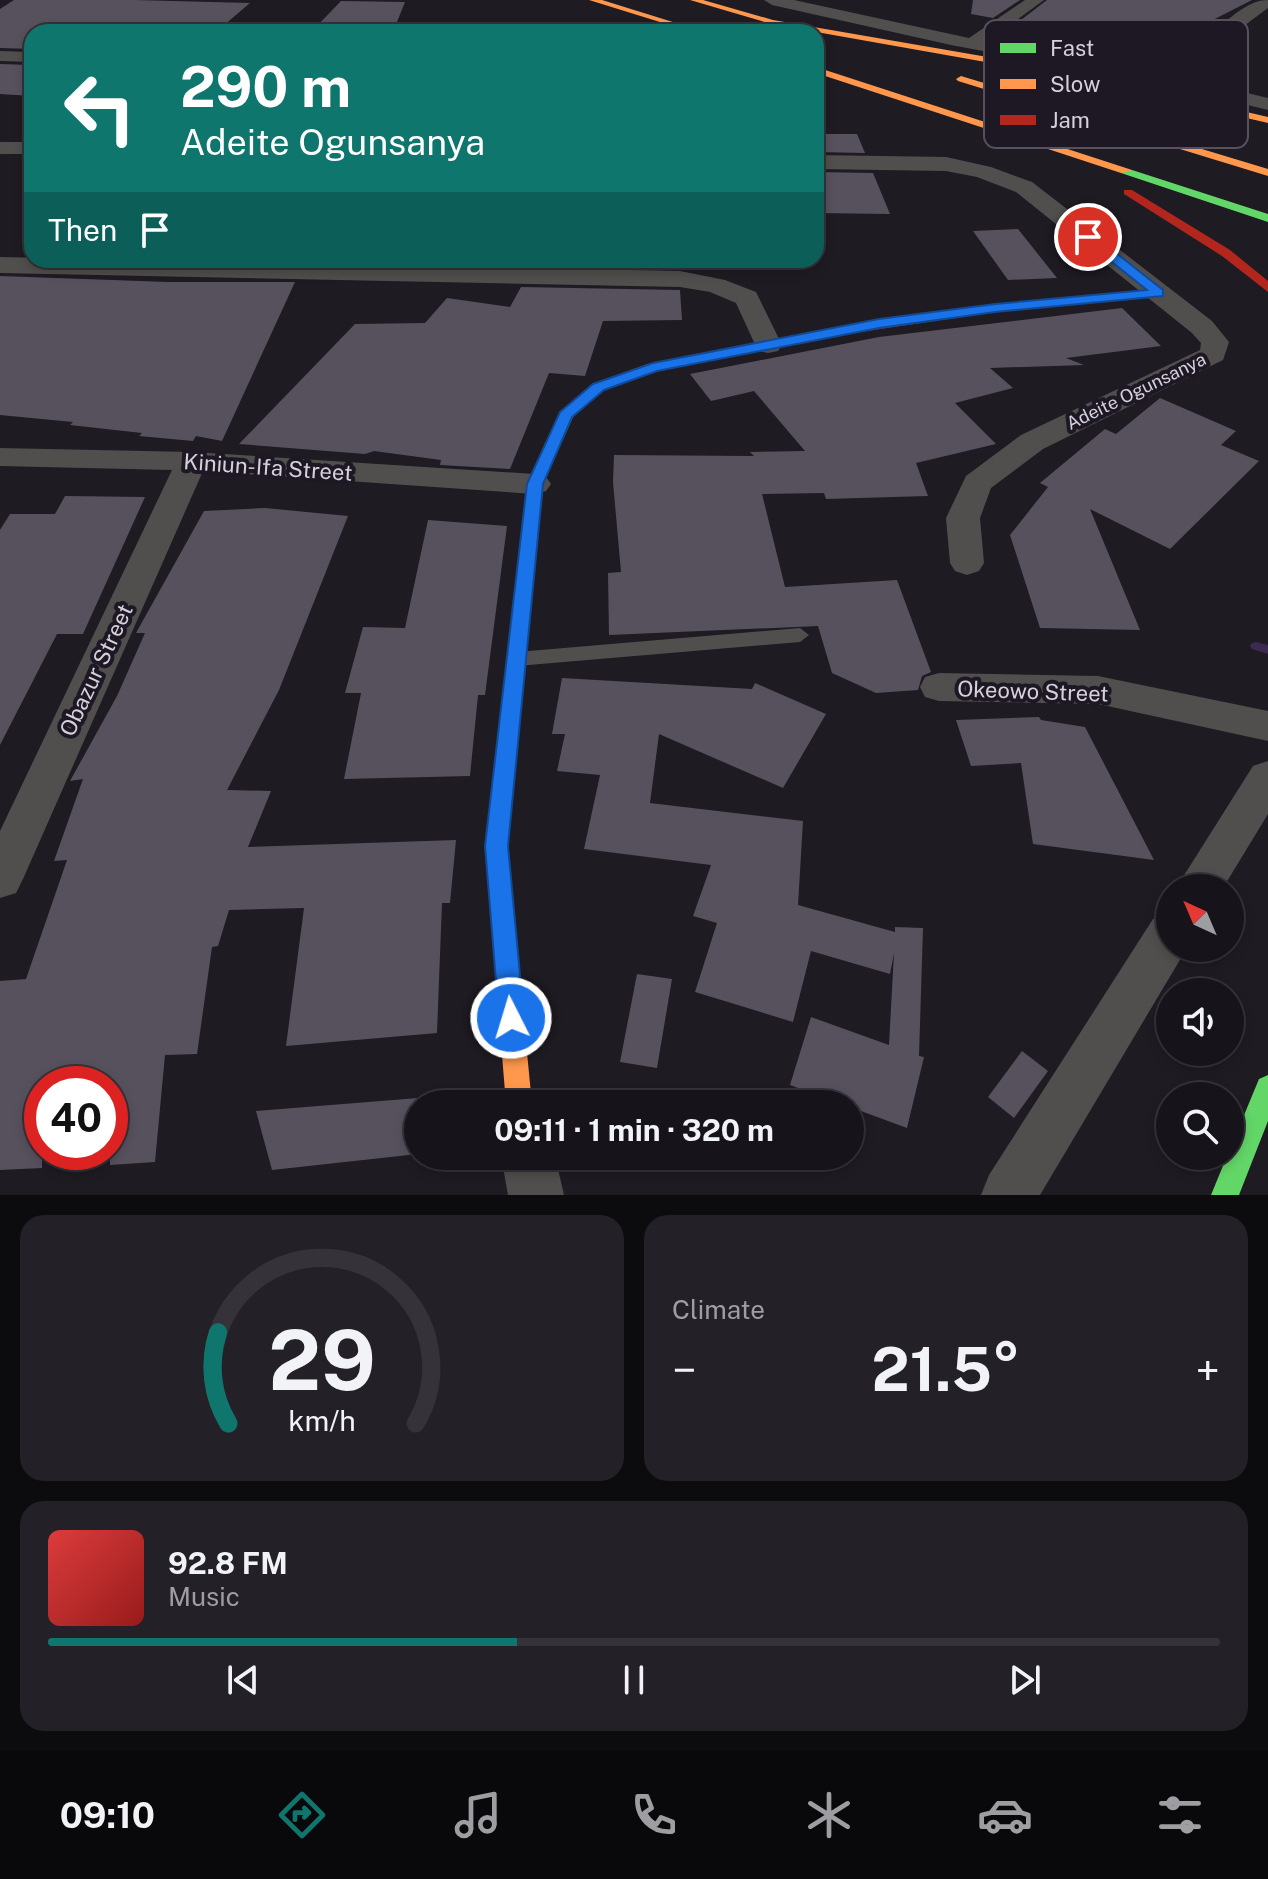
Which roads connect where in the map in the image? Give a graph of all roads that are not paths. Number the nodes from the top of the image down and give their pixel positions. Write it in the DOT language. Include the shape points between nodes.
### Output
graph roads {
  1 [pos="593,0"];
  2 [pos="694,0"];
  3 [pos="772,0"];
  4 [pos="1036,0"];
  5 [pos="1268,1"];
  6 [pos="816,4"];
  7 [pos="1007,20"];
  8 [pos="1236,20"];
  9 [pos="774,22"];
  10 [pos="674,24"];
  11 [pos="781,24"];
  12 [pos="785,24"];
  13 [pos="824,31"];
  14 [pos="984,36"];
  15 [pos="824,37"];
  16 [pos="972,44"];
  17 [pos="984,46"];
  18 [pos="0,56"];
  19 [pos="24,57"];
  20 [pos="984,59"];
  21 [pos="920,66"];
  22 [pos="824,73"];
  23 [pos="950,76"];
  24 [pos="984,86"];
  25 [pos="1248,101"];
  26 [pos="1268,104"];
  27 [pos="1248,113"];
  28 [pos="1268,120"];
  29 [pos="984,126"];
  30 [pos="0,148"];
  31 [pos="24,148"];
  32 [pos="1047,148"];
  33 [pos="1048,148"];
  34 [pos="1186,148"];
  35 [pos="824,162"];
  36 [pos="1268,173"];
  37 [pos="1268,218"];
  38 [pos="0,265"];
  39 [pos="24,265"];
  40 [pos="285,268"];
  41 [pos="1268,288"];
  42 [pos="1159,293"];
  43 [pos="768,345"];
  44 [pos="0,457"];
  45 [pos="192,461"];
  46 [pos="535,484"];
  47 [pos="967,563"];
  48 [pos="800,635"];
  49 [pos="517,659"];
  50 [pos="939,687"];
  51 [pos="1268,726"];
  52 [pos="1268,778"];
  53 [pos="1208,874"];
  54 [pos="0,879"];
  55 [pos="1156,957"];
  56 [pos="1268,1088"];
  57 [pos="518,1090"];
  58 [pos="531,1170"];
  59 [pos="536,1195"];
  60 [pos="1009,1195"];
  61 [pos="1225,1195"];
  1 -- 10 [label="main road"];
  2 -- 9 [label="main road"];
  3 -- 6 [label="street"];
  4 -- 7 [label="street"];
  5 -- 8 [label="street"];
  6 -- 16 [label="street"];
  9 -- 11 [label="main road"];
  9 -- 12 [label="main road"];
  13 -- 20 [label="main road"];
  14 -- 16 [label="street"];
  15 -- 21 [label="main road"];
  16 -- 17 [label="street"];
  18 -- 19 [label="street"];
  22 -- 29 [label="main road"];
  23 -- 24 [label="main road"];
  25 -- 26 [label="street"];
  27 -- 28 [label="main road"];
  30 -- 31 [label="street"];
  32 -- 41 [label="main road" via="1176,220"];
  33 -- 37 [label="main road"];
  34 -- 36 [label="main road"];
  35 -- 42 [label="street, Adeite Ogunsanya" via="946,164 1024,187"];
  38 -- 39 [label="street"];
  40 -- 43 [label="street" via="680,279 716,285 747,298"];
  42 -- 43 [label="main road" via="966,312"];
  42 -- 47 [label="street, Adeite Ogunsanya" via="1202,327 1215,342 1213,354 1032,442 977,483 963,518"];
  43 -- 46 [label="main road" via="653,367 598,387 566,415"];
  44 -- 45 [label="street, Kiniun-Ifa Street"];
  45 -- 46 [label="street, Kiniun-Ifa Street"];
  45 -- 54 [label="street, Obazur Street"];
  46 -- 49 [label="main road"];
  48 -- 49 [label="lane"];
  49 -- 57 [label="main road" via="496,846"];
  50 -- 51 [label="street, Okeowo Street" via="1098,690"];
  52 -- 53 [label="street"];
  55 -- 60 [label="street"];
  56 -- 61 [label="main road"];
  58 -- 59 [label="street"];
}
